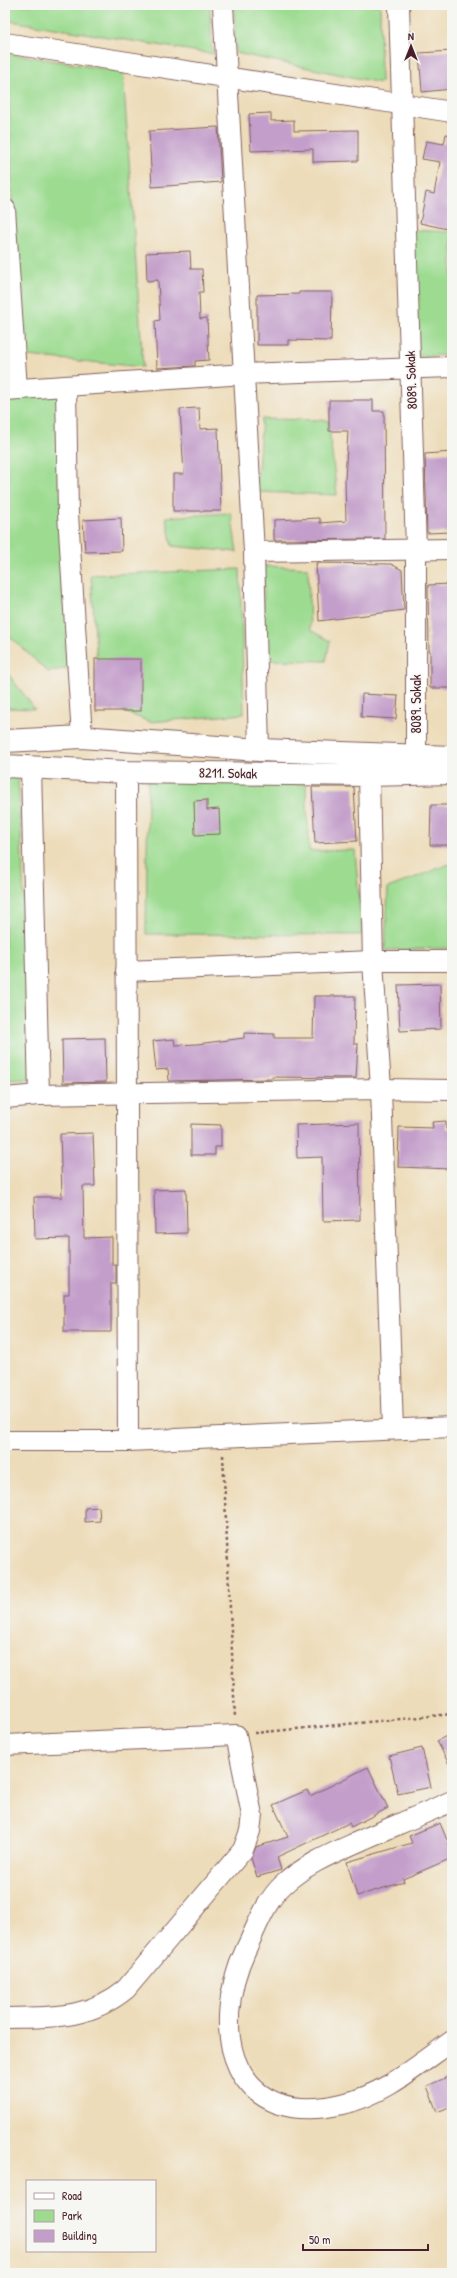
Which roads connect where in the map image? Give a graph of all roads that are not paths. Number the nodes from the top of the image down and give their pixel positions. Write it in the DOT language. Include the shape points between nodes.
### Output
graph roads {
  1 [pos="223,5"];
  2 [pos="399,5"];
  3 [pos="5,43"];
  4 [pos="226,78"];
  5 [pos="402,104"];
  6 [pos="452,112"];
  7 [pos="5,209"];
  8 [pos="452,367"];
  9 [pos="410,368"];
  10 [pos="245,374"];
  11 [pos="66,386"];
  12 [pos="11,390"];
  13 [pos="452,549"];
  14 [pos="416,550"];
  15 [pos="254,552"];
  16 [pos="82,737"];
  17 [pos="5,741"];
  18 [pos="259,750"];
  19 [pos="416,755"];
  20 [pos="452,757"];
  21 [pos="5,766"];
  22 [pos="31,767"];
  23 [pos="126,772"];
  24 [pos="452,773"];
  25 [pos="369,775"];
  26 [pos="373,961"];
  27 [pos="452,961"];
  28 [pos="126,971"];
  29 [pos="381,1089"];
  30 [pos="452,1090"];
  31 [pos="126,1094"];
  32 [pos="39,1095"];
  33 [pos="5,1098"];
  34 [pos="452,1427"];
  35 [pos="393,1429"];
  36 [pos="128,1440"];
  37 [pos="5,1441"];
  38 [pos="5,1745"];
  39 [pos="452,1801"];
  40 [pos="5,2018"];
  41 [pos="452,2041"];
  1 -- 4 [label="street"];
  2 -- 5 [label="street, 8089. Sokak"];
  3 -- 4 [label="street"];
  4 -- 5 [label="street"];
  4 -- 10 [label="street"];
  5 -- 6 [label="street"];
  5 -- 9 [label="street, 8089. Sokak"];
  7 -- 12 [label="street"];
  8 -- 9 [label="street"];
  9 -- 10 [label="street"];
  9 -- 14 [label="street, 8089. Sokak"];
  10 -- 11 [label="street"];
  10 -- 15 [label="street"];
  11 -- 12 [label="street"];
  11 -- 16 [label="street" via="68,514"];
  13 -- 14 [label="street"];
  14 -- 15 [label="street"];
  14 -- 19 [label="street, 8089. Sokak"];
  15 -- 18 [label="street"];
  16 -- 17 [label="street"];
  16 -- 18 [label="street"];
  18 -- 19 [label="street"];
  19 -- 20 [label="street"];
  21 -- 22 [label="street, 8211. Sokak"];
  22 -- 23 [label="street, 8211. Sokak"];
  22 -- 32 [label="street"];
  23 -- 25 [label="street, 8211. Sokak"];
  23 -- 28 [label="street"];
  24 -- 25 [label="street, 8211. Sokak"];
  25 -- 26 [label="street"];
  26 -- 27 [label="street"];
  26 -- 28 [label="street"];
  26 -- 29 [label="street"];
  28 -- 31 [label="street"];
  29 -- 30 [label="street"];
  29 -- 31 [label="street"];
  29 -- 35 [label="street"];
  31 -- 32 [label="street"];
  31 -- 36 [label="street"];
  32 -- 33 [label="street"];
  34 -- 35 [label="street"];
  35 -- 36 [label="street"];
  36 -- 37 [label="street"];
  38 -- 40 [label="street" via="236,1735 252,1815 250,1831 243,1850 134,1981 117,1997 96,2009 72,2015"];
  39 -- 41 [label="street" via="316,1860 284,1883 271,1897 239,1964 228,2018 235,2060 247,2082 275,2103 304,2108 341,2105 372,2094"];
}
